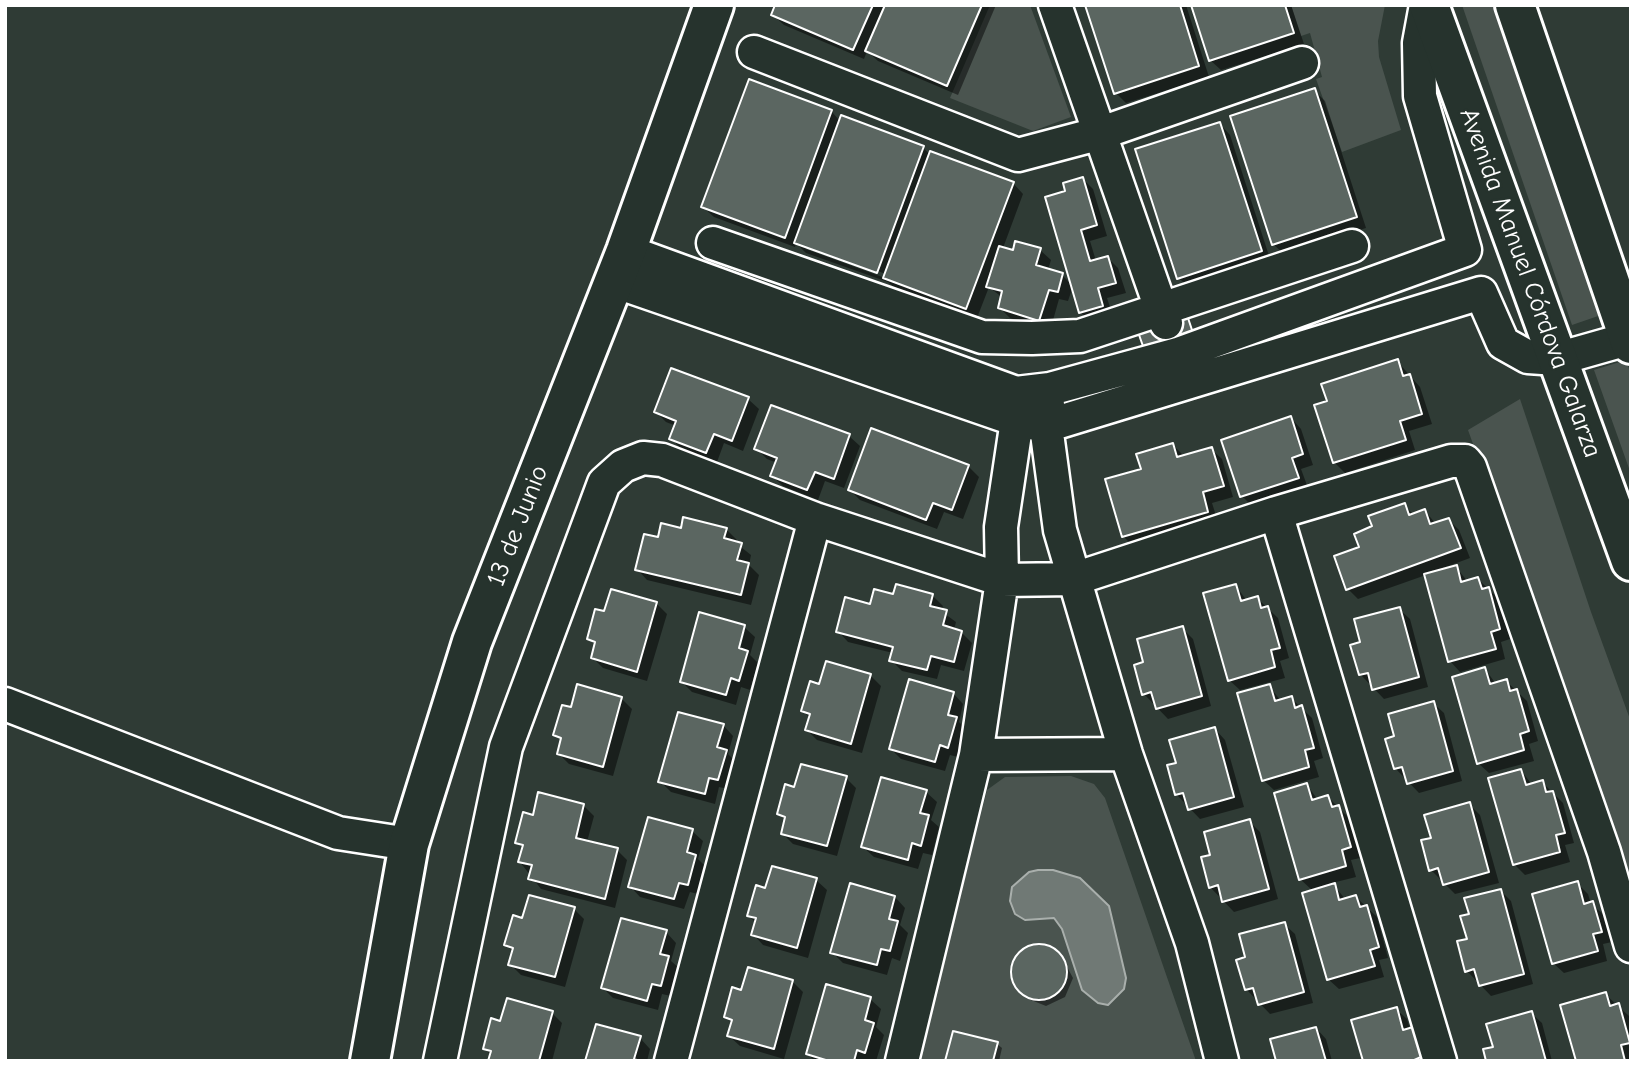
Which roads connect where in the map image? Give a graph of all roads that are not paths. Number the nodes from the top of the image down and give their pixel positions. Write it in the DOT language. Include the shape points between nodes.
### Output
graph roads {
  1 [pos="714,5"];
  2 [pos="1055,5"];
  3 [pos="1427,5"];
  4 [pos="1515,5"];
  5 [pos="754,52"];
  6 [pos="1302,63"];
  7 [pos="1101,133"];
  8 [pos="713,243"];
  9 [pos="1352,246"];
  10 [pos="1465,250"];
  11 [pos="620,266"];
  12 [pos="1481,293"];
  13 [pos="1169,331"];
  14 [pos="1630,340"];
  15 [pos="1558,359"];
  16 [pos="1026,413"];
  17 [pos="1276,513"];
  18 [pos="815,519"];
  19 [pos="1631,561"];
  20 [pos="1074,579"];
  21 [pos="1002,580"];
  22 [pos="5,705"];
  23 [pos="1126,754"];
  24 [pos="976,755"];
  25 [pos="409,844"];
  26 [pos="1631,946"];
  27 [pos="370,1061"];
  28 [pos="440,1061"];
  29 [pos="671,1061"];
  30 [pos="902,1061"];
  31 [pos="1222,1061"];
  32 [pos="1440,1061"];
  1 -- 11 [label="main road, 13 de Junio"];
  2 -- 7 [label="street"];
  3 -- 10 [label="street" via="1419,43 1420,96"];
  3 -- 15 [label="main road, Avenida Manuel Córdova Galarza"];
  4 -- 14 [label="main road"];
  5 -- 7 [label="street" via="1018,155"];
  6 -- 7 [label="street"];
  7 -- 13 [label="street"];
  8 -- 13 [label="street" via="982,337"];
  9 -- 13 [label="street"];
  10 -- 12 [label="street"];
  10 -- 13 [label="street"];
  11 -- 16 [label="street"];
  11 -- 25 [label="main road, 13 de Junio" via="472,642"];
  12 -- 15 [label="street" via="1503,343 1528,358"];
  12 -- 16 [label="street"];
  13 -- 16 [label="street" via="1050,390"];
  14 -- 15 [label="street"];
  15 -- 19 [label="main road, Avenida Manuel Córdova Galarza"];
  16 -- 20 [label="street"];
  16 -- 21 [label="street" via="1001,527"];
  17 -- 20 [label="street"];
  17 -- 26 [label="street" via="1451,461 1465,461 1470,467 1604,852"];
  17 -- 32 [label="street"];
  18 -- 21 [label="street"];
  18 -- 28 [label="street" via="662,460 643,458 623,466 604,483 506,747"];
  18 -- 29 [label="street"];
  20 -- 21 [label="street"];
  20 -- 23 [label="street"];
  21 -- 24 [label="street"];
  22 -- 25 [label="street" via="338,834"];
  23 -- 24 [label="street"];
  23 -- 31 [label="street" via="1192,943"];
  24 -- 30 [label="street"];
  25 -- 27 [label="main road, 13 de Junio"];
}
